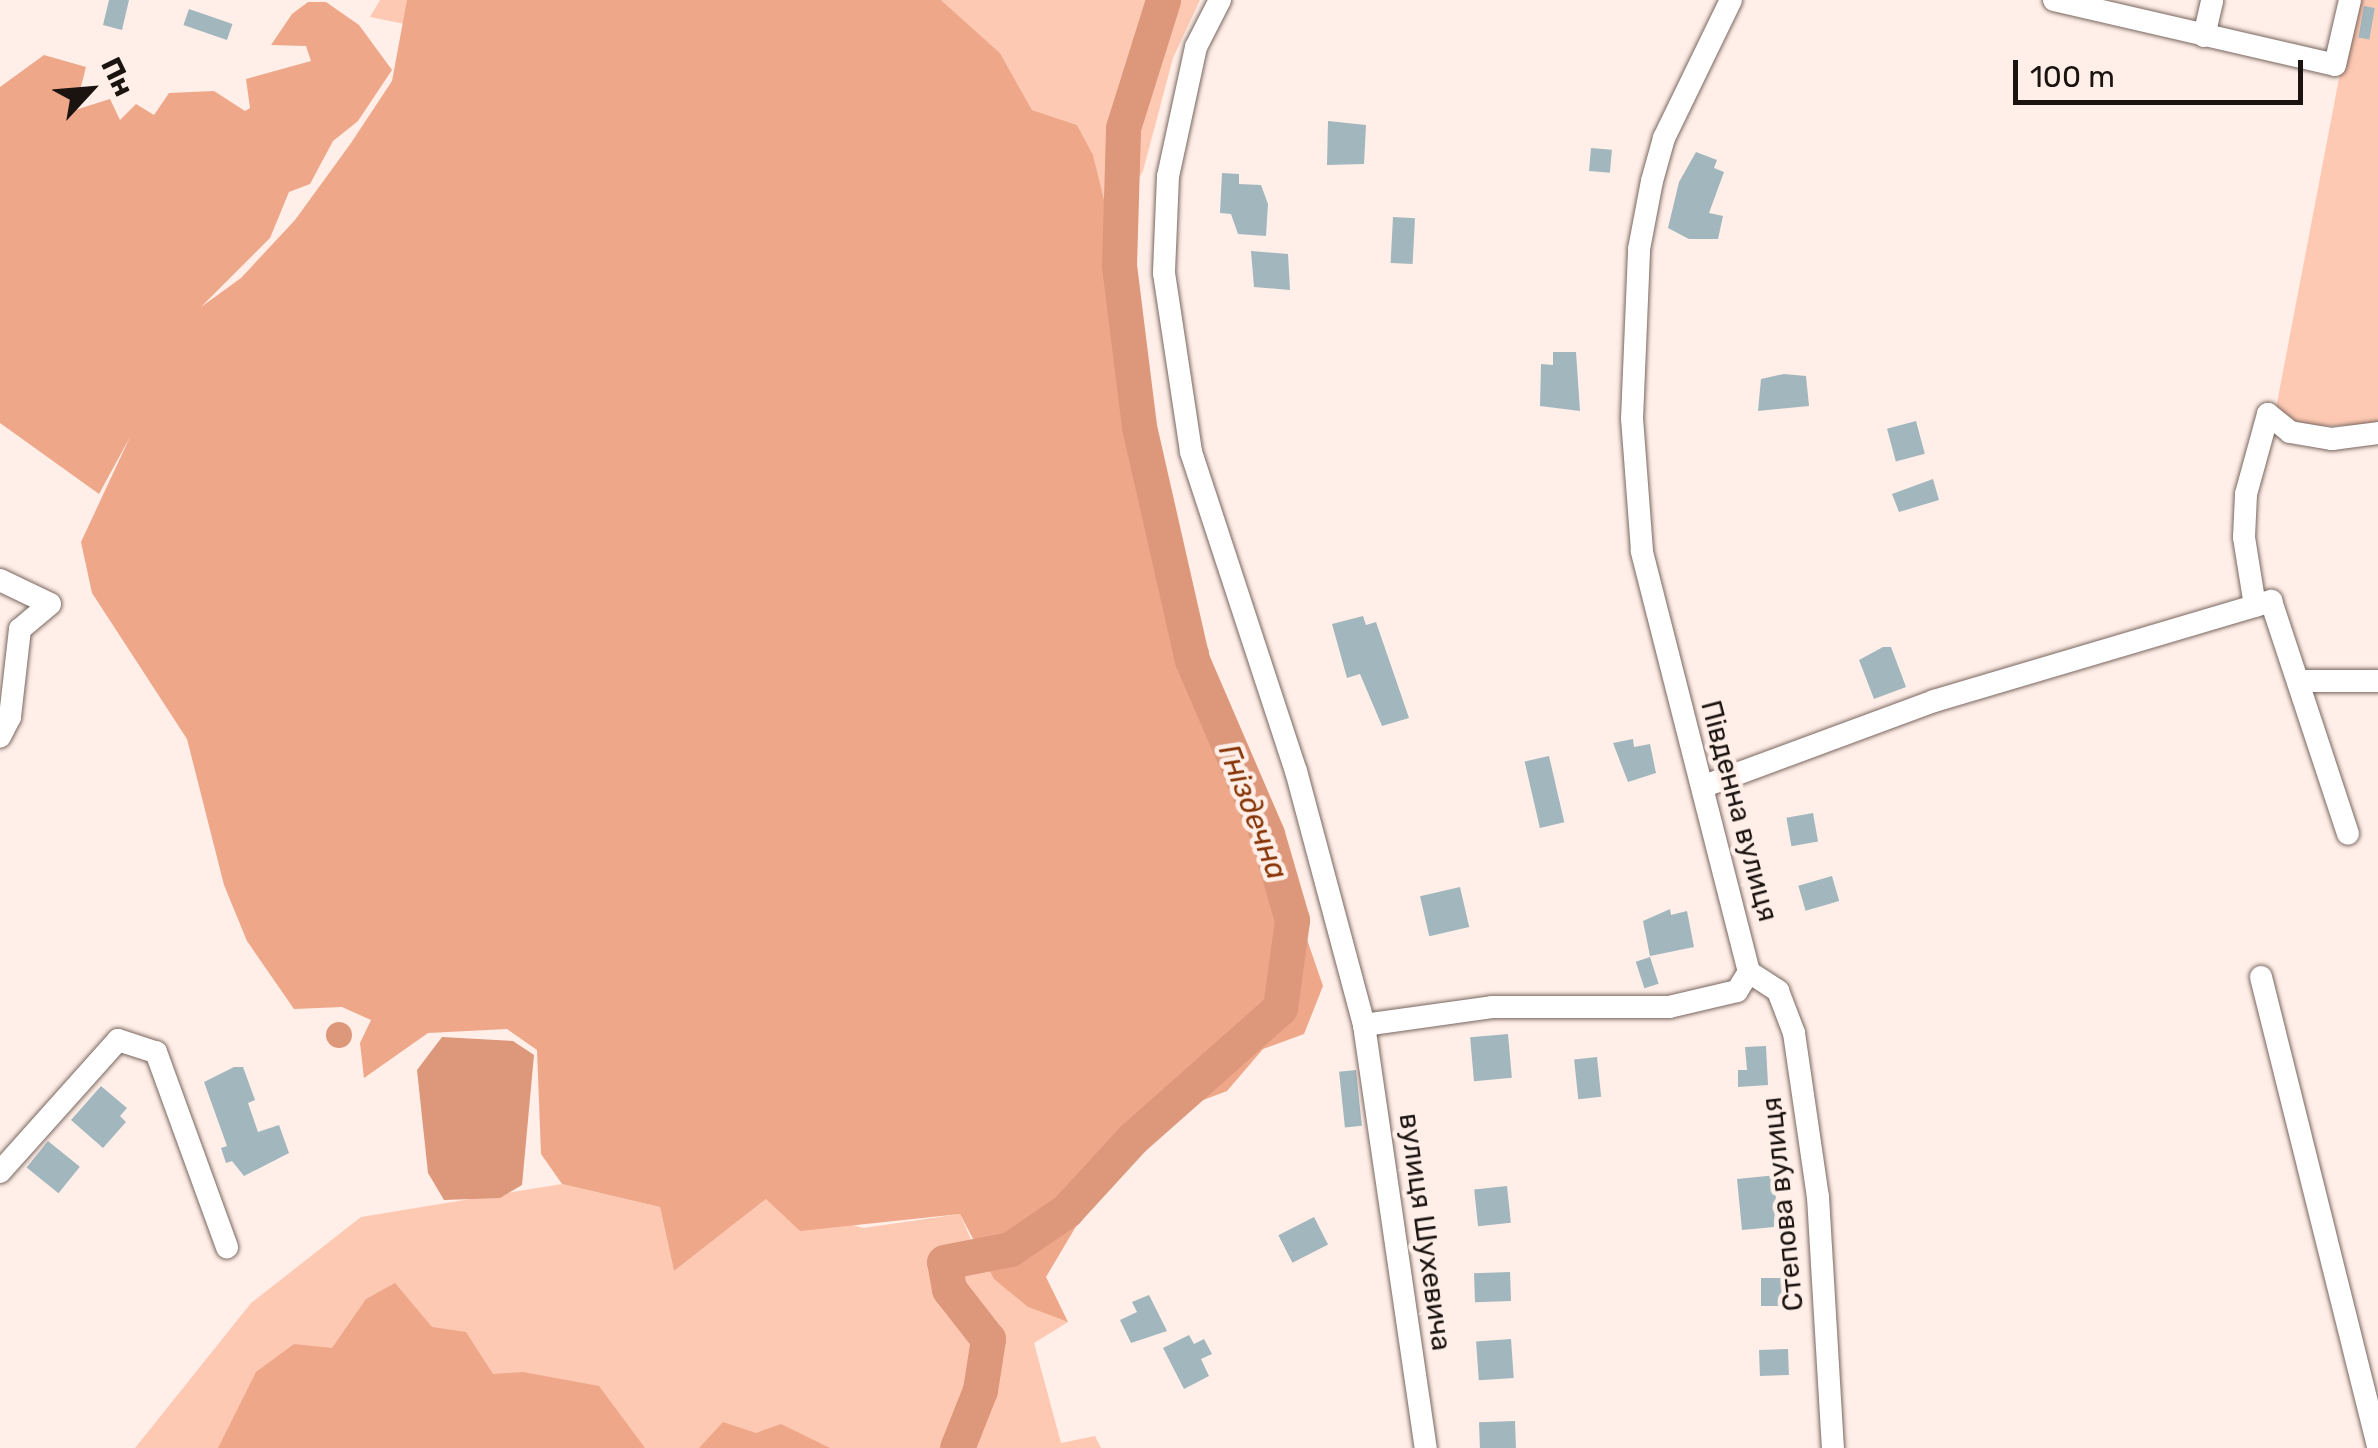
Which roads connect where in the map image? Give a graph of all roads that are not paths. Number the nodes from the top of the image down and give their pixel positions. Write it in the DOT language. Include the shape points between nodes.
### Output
graph roads {
  1 [pos="1220,0"];
  2 [pos="1731,0"];
  3 [pos="2054,0"];
  4 [pos="2212,0"];
  5 [pos="2350,0"];
  6 [pos="2204,36"];
  7 [pos="2378,433"];
  8 [pos="0,580"];
  9 [pos="2255,606"];
  10 [pos="2378,680"];
  11 [pos="2298,682"];
  12 [pos="0,737"];
  13 [pos="1706,785"];
  14 [pos="2348,834"];
  15 [pos="1750,972"];
  16 [pos="2260,978"];
  17 [pos="1364,1025"];
  18 [pos="0,1172"];
  19 [pos="227,1247"];
  20 [pos="1426,1448"];
  21 [pos="1833,1448"];
  22 [pos="2378,1448"];
  1 -- 17 [label="street, вулиця Шухевича" via="1196,47 1168,176 1164,273 1191,452 1296,772"];
  2 -- 13 [label="street, Південна вулиця" via="1664,138 1639,272 1632,419 1642,551"];
  3 -- 6 [label="street"];
  4 -- 6 [label="street"];
  5 -- 6 [label="street" via="2335,65"];
  7 -- 9 [label="street" via="2332,438 2290,432 2268,414 2246,494 2244,538"];
  8 -- 12 [label="street" via="50,604 20,630 10,718"];
  9 -- 11 [label="street" via="2271,601"];
  9 -- 13 [label="street" via="1934,701"];
  10 -- 11 [label="street"];
  11 -- 14 [label="street"];
  13 -- 15 [label="street, Південна вулиця"];
  15 -- 17 [label="street" via="1737,991 1669,1007 1492,1008"];
  15 -- 21 [label="street, Степова вулиця" via="1778,991 1794,1032 1818,1196"];
  16 -- 22 [label="street"];
  17 -- 20 [label="street, вулиця Шухевича"];
  18 -- 19 [label="street" via="118,1040 156,1052"];
}
